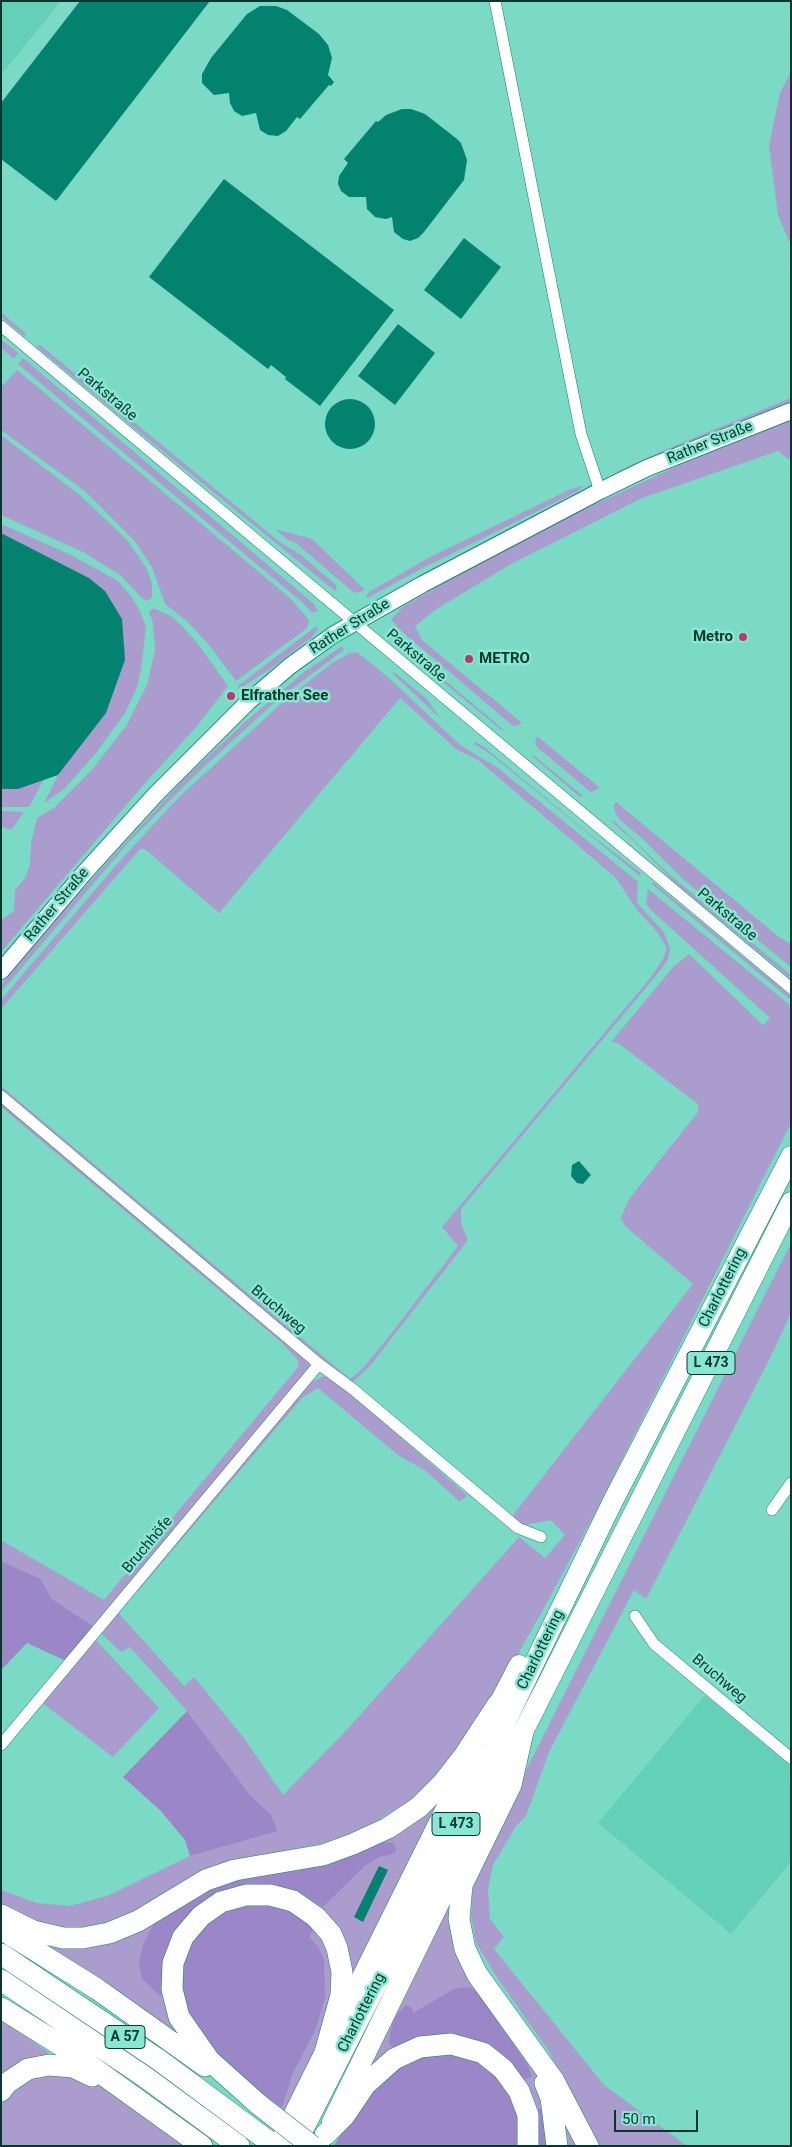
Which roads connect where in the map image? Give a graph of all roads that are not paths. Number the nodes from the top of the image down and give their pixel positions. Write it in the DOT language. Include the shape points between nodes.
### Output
graph roads {
  1 [pos="494,1"];
  2 [pos="1,326"];
  3 [pos="791,411"];
  4 [pos="600,491"];
  5 [pos="353,623"];
  6 [pos="1,971"];
  7 [pos="791,988"];
  8 [pos="1,1096"];
  9 [pos="791,1156"];
  10 [pos="791,1202"];
  11 [pos="319,1364"];
  12 [pos="791,1483"];
  13 [pos="613,1501"];
  14 [pos="772,1510"];
  15 [pos="541,1537"];
  16 [pos="635,1616"];
  17 [pos="498,1704"];
  18 [pos="523,1732"];
  19 [pos="1,1745"];
  20 [pos="791,1758"];
  21 [pos="1,1915"];
  22 [pos="1,1929"];
  23 [pos="1,1954"];
  24 [pos="1,1980"];
  25 [pos="1,2008"];
  26 [pos="326,2049"];
  27 [pos="537,2058"];
  28 [pos="1,2091"];
  29 [pos="258,2104"];
  30 [pos="159,2115"];
  31 [pos="319,2142"];
  32 [pos="237,2144"];
  33 [pos="202,2146"];
  34 [pos="276,2146"];
  35 [pos="295,2146"];
  36 [pos="528,2146"];
  37 [pos="557,2146"];
  38 [pos="588,2146"];
  1 -- 4 [label="street" via="581,434"];
  2 -- 5 [label="street, Parkstraße"];
  3 -- 4 [label="main road, Rather Straße" via="647,468"];
  4 -- 5 [label="main road, Rather Straße"];
  5 -- 6 [label="main road, Rather Straße" via="290,666 225,724 84,872"];
  5 -- 7 [label="street, Parkstraße"];
  8 -- 11 [label="street, Bruchweg"];
  9 -- 13 [label="highway, Charlottering / L 473"];
  10 -- 18 [label="highway, Charlottering / L 473"];
  11 -- 15 [label="street, Bruchweg" via="518,1528"];
  11 -- 19 [label="street, Bruchhöfe"];
  12 -- 14 [label="street"];
  13 -- 17 [label="highway"];
  13 -- 35 [label="highway, Charlottering / L 473" via="403,1933"];
  16 -- 20 [label="street, Bruchweg" via="654,1644"];
  17 -- 21 [label="highway" via="464,1756 419,1807 388,1828 353,1844 323,1855 235,1870 206,1880 138,1921 101,1935 63,1938 33,1931"];
  17 -- 26 [label="highway"];
  18 -- 27 [label="highway" via="511,1785 462,1886 459,1919 465,1949 477,1974"];
  18 -- 31 [label="highway, Charlottering / L 473"];
  22 -- 29 [label="highway" via="104,1995"];
  23 -- 34 [label="highway, A 57" via="160,2060"];
  24 -- 32 [label="highway, A 57" via="145,2077"];
  25 -- 30 [label="highway" via="70,2051"];
  26 -- 29 [label="highway" via="341,1995 342,1972 332,1934 316,1917 293,1901 270,1895 246,1895 221,1902 201,1916 183,1937 173,1963 172,1989 179,2017 209,2060"];
  26 -- 34 [label="highway"];
  27 -- 37 [label="highway" via="551,2098"];
  27 -- 38 [label="highway" via="554,2081"];
  28 -- 30 [label="highway" via="7,2082 28,2069 49,2065 73,2067"];
  29 -- 31 [label="highway, bridge"];
  30 -- 33 [label="highway"];
  31 -- 36 [label="highway" via="344,2116 365,2085 394,2059 420,2047 451,2044 483,2054 503,2069 519,2091 528,2115"];
}
